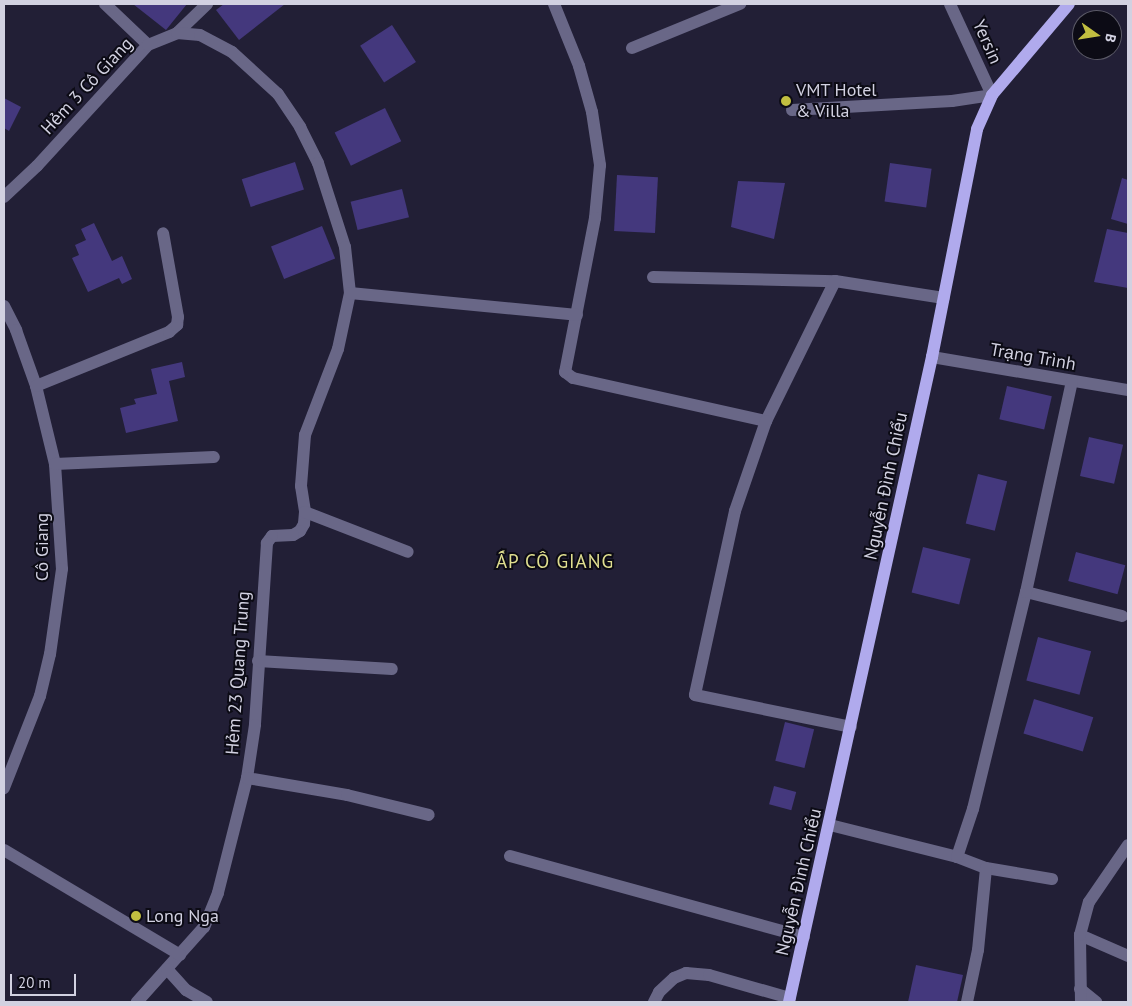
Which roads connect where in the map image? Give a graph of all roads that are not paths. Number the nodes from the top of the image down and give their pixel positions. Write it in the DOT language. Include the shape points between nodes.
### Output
graph roads {
  1 [pos="105,4"];
  2 [pos="207,4"];
  3 [pos="554,4"];
  4 [pos="740,4"];
  5 [pos="950,4"];
  6 [pos="1068,4"];
  7 [pos="177,33"];
  8 [pos="148,45"];
  9 [pos="632,48"];
  10 [pos="992,95"];
  11 [pos="792,110"];
  12 [pos="4,197"];
  13 [pos="163,233"];
  14 [pos="653,277"];
  15 [pos="835,281"];
  16 [pos="350,293"];
  17 [pos="944,298"];
  18 [pos="4,306"];
  19 [pos="577,315"];
  20 [pos="932,356"];
  21 [pos="1072,381"];
  22 [pos="36,386"];
  23 [pos="1128,390"];
  24 [pos="766,421"];
  25 [pos="214,457"];
  26 [pos="55,464"];
  27 [pos="305,512"];
  28 [pos="408,552"];
  29 [pos="1026,592"];
  30 [pos="1122,616"];
  31 [pos="258,660"];
  32 [pos="392,669"];
  33 [pos="851,727"];
  34 [pos="247,778"];
  35 [pos="4,788"];
  36 [pos="429,815"];
  37 [pos="830,825"];
  38 [pos="1128,845"];
  39 [pos="4,850"];
  40 [pos="510,856"];
  41 [pos="957,857"];
  42 [pos="986,868"];
  43 [pos="1052,879"];
  44 [pos="1080,934"];
  45 [pos="804,937"];
  46 [pos="180,955"];
  47 [pos="1128,956"];
  48 [pos="167,969"];
  49 [pos="1081,996"];
  50 [pos="790,1000"];
  51 [pos="136,1002"];
  52 [pos="207,1002"];
  53 [pos="654,1002"];
  54 [pos="967,1002"];
  55 [pos="1096,1002"];
  1 -- 8 [label="street"];
  2 -- 7 [label="street"];
  3 -- 19 [label="street" via="589,103 600,165"];
  4 -- 9 [label="street"];
  5 -- 10 [label="street, Yersin"];
  6 -- 10 [label="main road, Nguyễn Đình Chiểu"];
  7 -- 8 [label="street, Hẻm 3 Cô Giang"];
  7 -- 16 [label="street, Hẻm 3 Cô Giang" via="200,34 232,52 278,94 300,127 336,215 345,247"];
  8 -- 12 [label="street, Hẻm 3 Cô Giang" via="37,166"];
  10 -- 11 [label="street" via="952,101"];
  10 -- 17 [label="main road, Nguyễn Đình Chiểu" via="976,138"];
  13 -- 22 [label="street" via="178,318 176,325 169,332"];
  14 -- 15 [label="street"];
  15 -- 17 [label="street"];
  15 -- 24 [label="street"];
  16 -- 19 [label="street"];
  16 -- 27 [label="street, Hẻm 3 Cô Giang" via="338,349 304,435 301,486"];
  17 -- 20 [label="main road, Nguyễn Đình Chiểu"];
  18 -- 22 [label="street, Cô Giang"];
  19 -- 24 [label="street" via="565,372 573,378"];
  20 -- 21 [label="street, Trạng Trình"];
  20 -- 33 [label="main road, Nguyễn Đình Chiểu"];
  21 -- 23 [label="street, Trạng Trình"];
  21 -- 29 [label="street"];
  22 -- 26 [label="street, Cô Giang"];
  24 -- 33 [label="street" via="735,511 695,695"];
  25 -- 26 [label="street"];
  26 -- 35 [label="street, Cô Giang" via="62,570 57,616 40,696"];
  27 -- 28 [label="street"];
  27 -- 31 [label="street, Hẻm 23 Quang Trung" via="300,531 293,535 281,533 272,536 267,543"];
  29 -- 30 [label="street"];
  29 -- 41 [label="street" via="973,808"];
  31 -- 32 [label="street"];
  31 -- 34 [label="street, Hẻm 23 Quang Trung" via="255,725"];
  33 -- 37 [label="main road, Nguyễn Đình Chiểu"];
  34 -- 36 [label="street" via="347,795"];
  34 -- 46 [label="street, Hẻm 23 Quang Trung" via="212,911 204,927"];
  37 -- 41 [label="street"];
  37 -- 45 [label="main road, Nguyễn Đình Chiểu"];
  38 -- 44 [label="street" via="1089,902"];
  39 -- 46 [label="street"];
  40 -- 45 [label="street"];
  41 -- 42 [label="street"];
  42 -- 43 [label="street"];
  42 -- 54 [label="street" via="978,950"];
  44 -- 47 [label="street"];
  44 -- 49 [label="street"];
  45 -- 50 [label="main road, Nguyễn Đình Chiểu"];
  46 -- 48 [label="street, Hẻm 23 Quang Trung"];
  48 -- 51 [label="street, Hẻm 23 Quang Trung"];
  48 -- 52 [label="street" via="186,990"];
  49 -- 55 [label="street"];
  50 -- 53 [label="street" via="709,975 686,973 674,978 658,992"];
}
